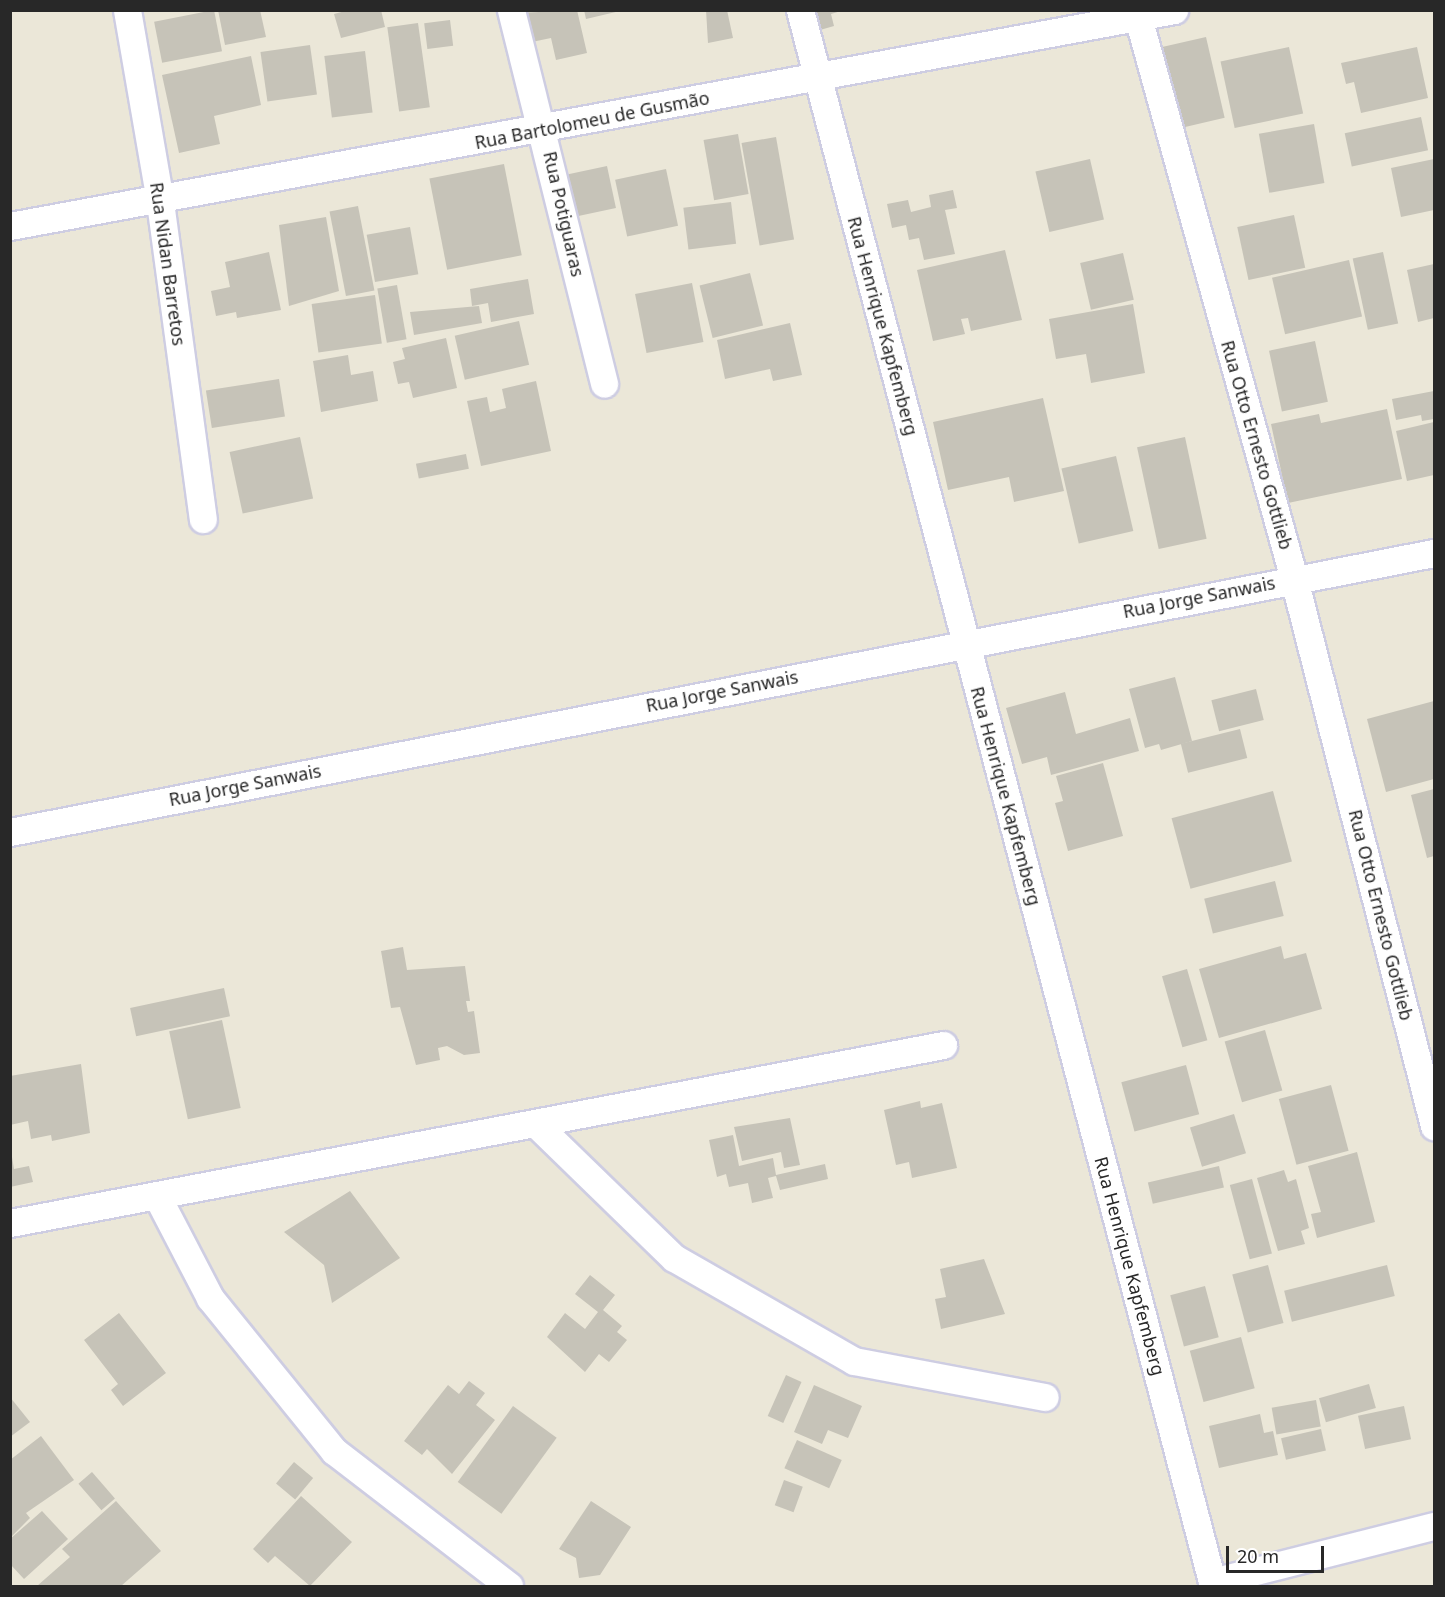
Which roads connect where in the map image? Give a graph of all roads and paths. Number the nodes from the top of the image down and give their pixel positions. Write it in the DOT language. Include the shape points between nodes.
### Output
graph roads {
  1 [pos="127,10"];
  2 [pos="511,10"];
  3 [pos="800,10"];
  4 [pos="1174,10"];
  5 [pos="1137,14"];
  6 [pos="818,75"];
  7 [pos="544,131"];
  8 [pos="160,202"];
  9 [pos="10,226"];
  10 [pos="603,384"];
  11 [pos="203,519"];
  12 [pos="1434,553"];
  13 [pos="1294,579"];
  14 [pos="966,642"];
  15 [pos="10,832"];
  16 [pos="943,1045"];
  17 [pos="536,1124"];
  18 [pos="1434,1126"];
  19 [pos="157,1196"];
  20 [pos="10,1223"];
  21 [pos="1045,1397"];
  22 [pos="1434,1526"];
  23 [pos="508,1587"];
  1 -- 8 [label="street, Rua Nidan Barretos"];
  2 -- 7 [label="street, Rua Potiguaras"];
  3 -- 6 [label="street, Rua Henrique Kapfemberg"];
  4 -- 5 [label="street, Rua Bartolomeu de Gusmão"];
  5 -- 6 [label="street, Rua Bartolomeu de Gusmão"];
  5 -- 13 [label="street, Rua Otto Ernesto Gottlieb"];
  6 -- 7 [label="street, Rua Bartolomeu de Gusmão"];
  6 -- 14 [label="street, Rua Henrique Kapfemberg"];
  7 -- 8 [label="street, Rua Bartolomeu de Gusmão"];
  7 -- 10 [label="street, Rua Potiguaras"];
  8 -- 9 [label="street, Rua Bartolomeu de Gusmão"];
  8 -- 11 [label="street, Rua Nidan Barretos"];
  12 -- 13 [label="street, Rua Jorge Sanwais"];
  13 -- 14 [label="street, Rua Jorge Sanwais"];
  13 -- 18 [label="street, Rua Otto Ernesto Gottlieb"];
  14 -- 15 [label="street, Rua Jorge Sanwais"];
  14 -- 22 [label="street, Rua Henrique Kapfemberg" via="1212,1582"];
  16 -- 17 [label="street"];
  17 -- 19 [label="street"];
  17 -- 21 [label="street" via="674,1258 854,1361"];
  19 -- 20 [label="street"];
  19 -- 23 [label="street" via="210,1298 334,1450"];
}
